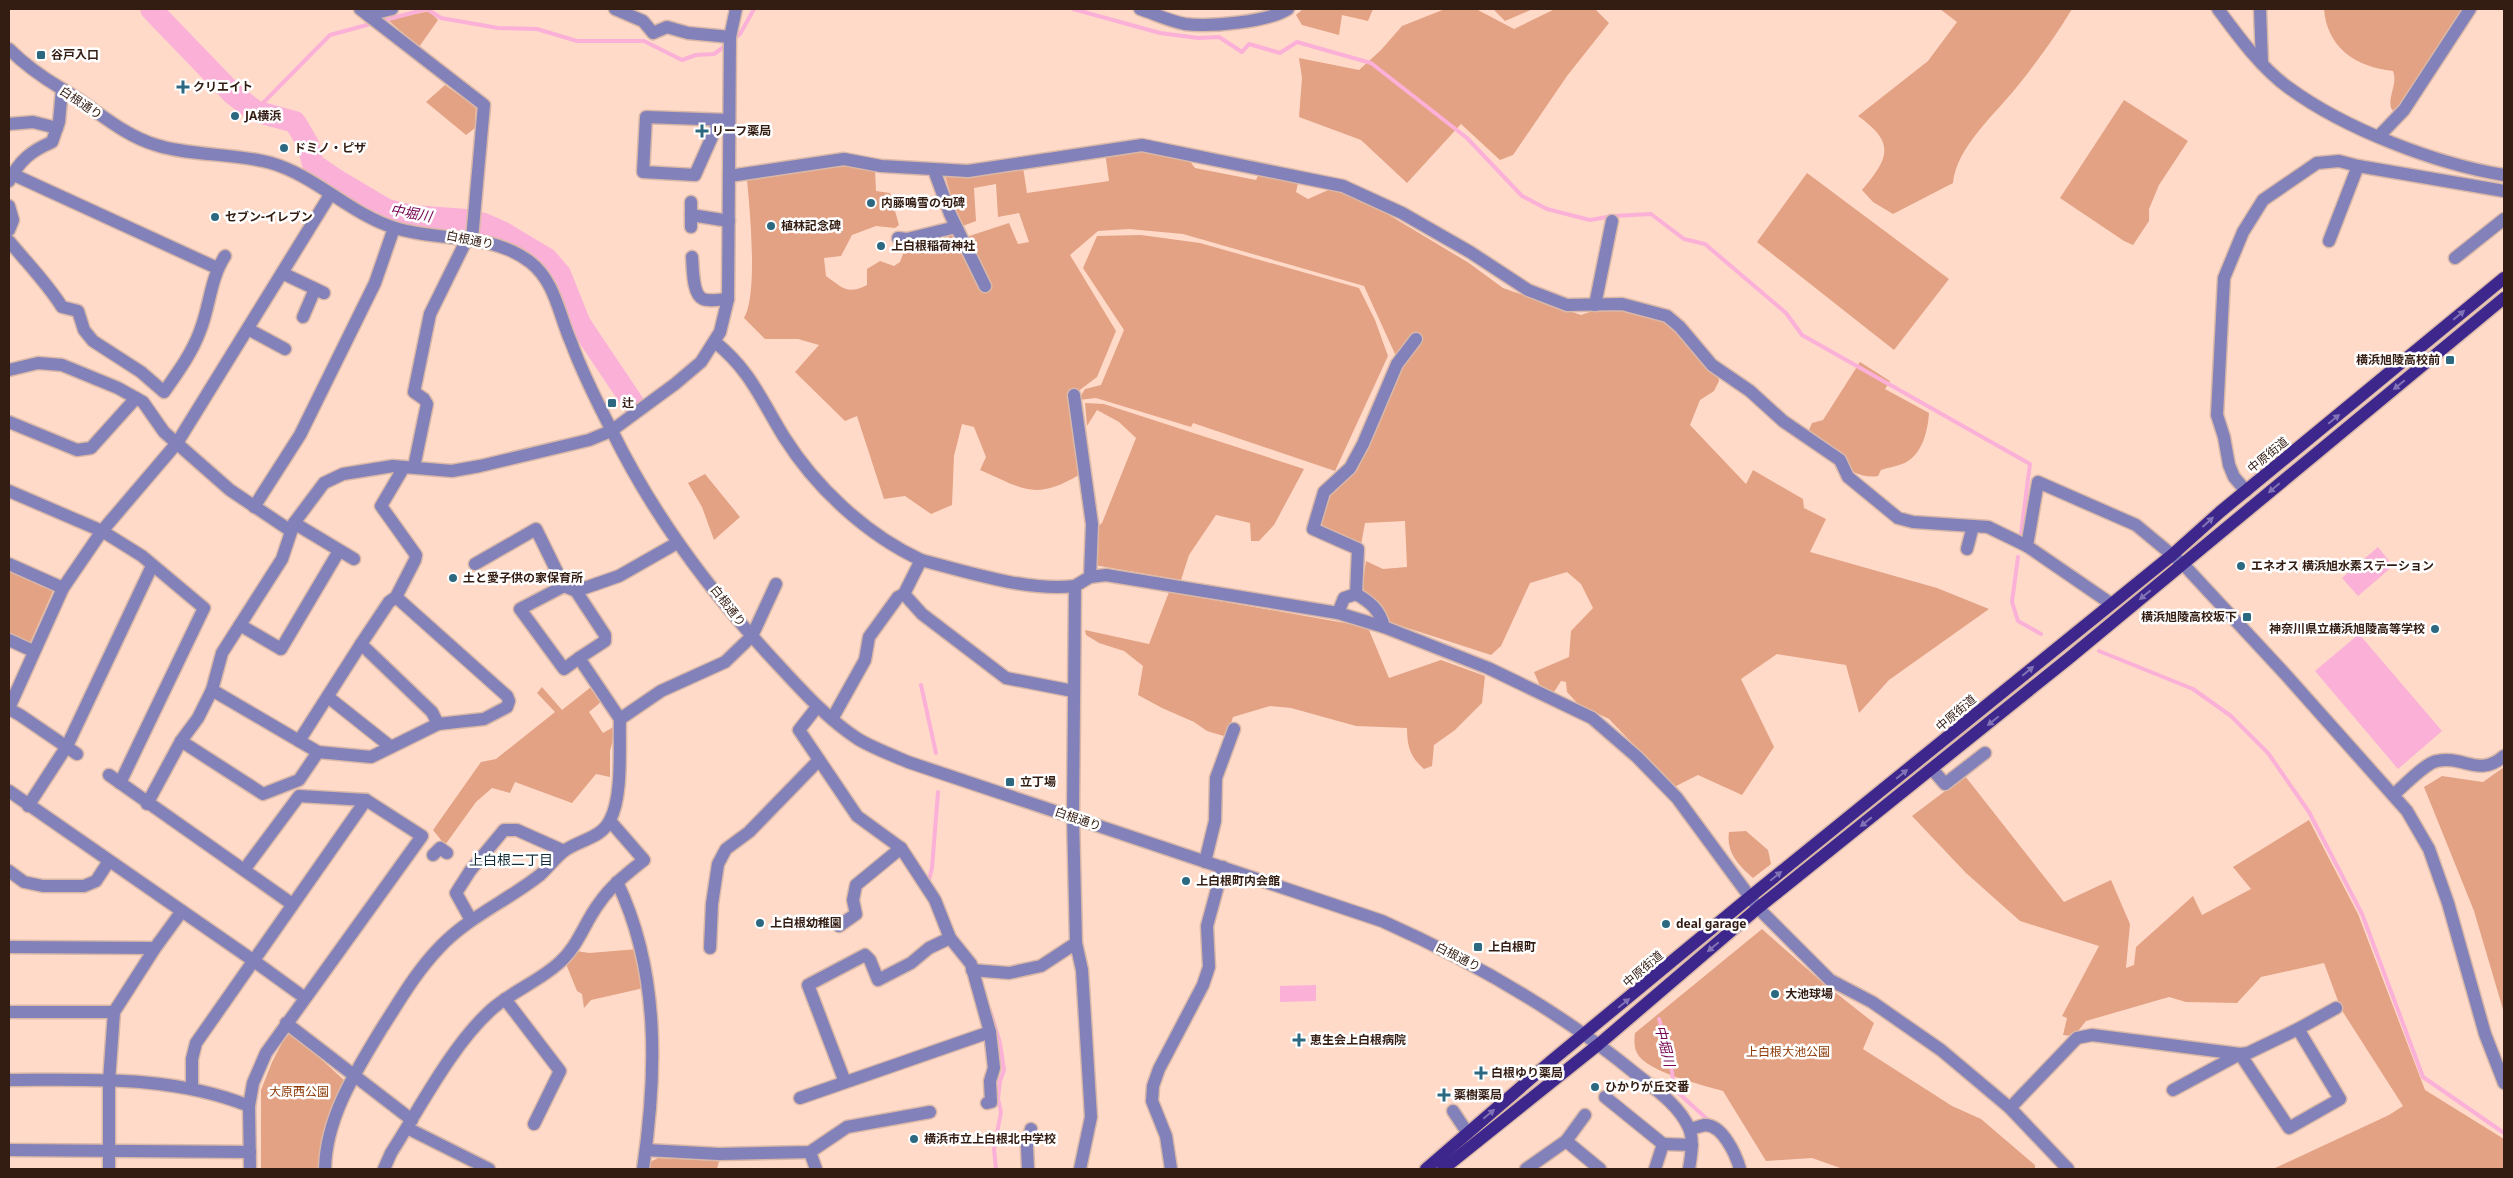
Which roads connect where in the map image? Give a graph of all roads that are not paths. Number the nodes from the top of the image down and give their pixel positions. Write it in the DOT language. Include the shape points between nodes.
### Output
graph roads {
  1 [pos="392,9"];
  2 [pos="615,9"];
  3 [pos="736,9"];
  4 [pos="1140,9"];
  5 [pos="1288,9"];
  6 [pos="2218,9"];
  7 [pos="2260,9"];
  8 [pos="2470,9"];
  9 [pos="364,12"];
  10 [pos="730,36"];
  11 [pos="9,49"];
  12 [pos="2262,62"];
  13 [pos="62,88"];
  14 [pos="724,121"];
  15 [pos="9,124"];
  16 [pos="57,128"];
  17 [pos="2379,136"];
  18 [pos="2358,166"];
  19 [pos="934,170"];
  20 [pos="2504,175"];
  21 [pos="729,176"];
  22 [pos="10,177"];
  23 [pos="2504,191"];
  24 [pos="330,195"];
  25 [pos="9,206"];
  26 [pos="691,215"];
  27 [pos="2504,219"];
  28 [pos="729,221"];
  29 [pos="1612,221"];
  30 [pos="956,227"];
  31 [pos="394,228"];
  32 [pos="9,230"];
  33 [pos="898,238"];
  34 [pos="470,239"];
  35 [pos="9,241"];
  36 [pos="2329,242"];
  37 [pos="225,256"];
  38 [pos="2455,258"];
  39 [pos="688,263"];
  40 [pos="217,268"];
  41 [pos="282,273"];
  42 [pos="2504,278"];
  43 [pos="985,286"];
  44 [pos="2504,298"];
  45 [pos="728,299"];
  46 [pos="1594,305"];
  47 [pos="302,317"];
  48 [pos="248,328"];
  49 [pos="1416,338"];
  50 [pos="715,342"];
  51 [pos="285,349"];
  52 [pos="9,370"];
  53 [pos="1074,395"];
  54 [pos="136,398"];
  55 [pos="9,422"];
  56 [pos="611,431"];
  57 [pos="177,443"];
  58 [pos="409,467"];
  59 [pos="2246,491"];
  60 [pos="9,492"];
  61 [pos="254,507"];
  62 [pos="1973,526"];
  63 [pos="293,527"];
  64 [pos="102,531"];
  65 [pos="677,543"];
  66 [pos="2027,546"];
  67 [pos="1967,549"];
  68 [pos="339,551"];
  69 [pos="2172,555"];
  70 [pos="354,559"];
  71 [pos="921,560"];
  72 [pos="9,564"];
  73 [pos="475,564"];
  74 [pos="2183,564"];
  75 [pos="152,566"];
  76 [pos="1090,577"];
  77 [pos="776,584"];
  78 [pos="1075,586"];
  79 [pos="63,588"];
  80 [pos="570,589"];
  81 [pos="904,594"];
  82 [pos="1356,594"];
  83 [pos="396,597"];
  84 [pos="2110,603"];
  85 [pos="1338,613"];
  86 [pos="240,625"];
  87 [pos="1384,627"];
  88 [pos="752,636"];
  89 [pos="9,640"];
  90 [pos="361,644"];
  91 [pos="33,651"];
  92 [pos="579,658"];
  93 [pos="212,690"];
  94 [pos="1073,691"];
  95 [pos="328,697"];
  96 [pos="817,707"];
  97 [pos="9,709"];
  98 [pos="620,719"];
  99 [pos="832,719"];
  100 [pos="438,724"];
  101 [pos="1234,728"];
  102 [pos="182,741"];
  103 [pos="299,741"];
  104 [pos="391,747"];
  105 [pos="72,750"];
  106 [pos="318,752"];
  107 [pos="1985,753"];
  108 [pos="2504,756"];
  109 [pos="819,760"];
  110 [pos="1932,769"];
  111 [pos="109,775"];
  112 [pos="120,783"];
  113 [pos="9,791"];
  114 [pos="2393,795"];
  115 [pos="366,800"];
  116 [pos="148,804"];
  117 [pos="28,806"];
  118 [pos="1073,817"];
  119 [pos="610,821"];
  120 [pos="901,848"];
  121 [pos="564,851"];
  122 [pos="447,854"];
  123 [pos="433,855"];
  124 [pos="109,861"];
  125 [pos="1205,862"];
  126 [pos="1223,867"];
  127 [pos="244,870"];
  128 [pos="9,871"];
  129 [pos="618,882"];
  130 [pos="381,893"];
  131 [pos="1751,896"];
  132 [pos="392,901"];
  133 [pos="292,904"];
  134 [pos="1758,908"];
  135 [pos="182,911"];
  136 [pos="471,920"];
  137 [pos="839,926"];
  138 [pos="950,938"];
  139 [pos="1076,944"];
  140 [pos="9,947"];
  141 [pos="155,948"];
  142 [pos="710,948"];
  143 [pos="254,960"];
  144 [pos="972,970"];
  145 [pos="305,998"];
  146 [pos="505,999"];
  147 [pos="2336,1008"];
  148 [pos="9,1012"];
  149 [pos="114,1012"];
  150 [pos="286,1023"];
  151 [pos="2298,1029"];
  152 [pos="990,1032"];
  153 [pos="1586,1034"];
  154 [pos="1599,1044"];
  155 [pos="2240,1054"];
  156 [pos="352,1076"];
  157 [pos="9,1080"];
  158 [pos="109,1080"];
  159 [pos="845,1082"];
  160 [pos="2504,1083"];
  161 [pos="192,1089"];
  162 [pos="2173,1090"];
  163 [pos="1605,1097"];
  164 [pos="800,1098"];
  165 [pos="987,1103"];
  166 [pos="249,1106"];
  167 [pos="2010,1108"];
  168 [pos="1453,1111"];
  169 [pos="930,1112"];
  170 [pos="1585,1115"];
  171 [pos="410,1124"];
  172 [pos="534,1124"];
  173 [pos="1031,1129"];
  174 [pos="1690,1129"];
  175 [pos="1467,1132"];
  176 [pos="1566,1142"];
  177 [pos="1662,1144"];
  178 [pos="1692,1145"];
  179 [pos="9,1150"];
  180 [pos="646,1150"];
  181 [pos="110,1151"];
  182 [pos="250,1152"];
  183 [pos="810,1152"];
  184 [pos="110,1169"];
  185 [pos="250,1169"];
  186 [pos="325,1169"];
  187 [pos="384,1169"];
  188 [pos="489,1169"];
  189 [pos="643,1169"];
  190 [pos="816,1169"];
  191 [pos="1028,1169"];
  192 [pos="1080,1169"];
  193 [pos="1170,1169"];
  194 [pos="1426,1169"];
  195 [pos="1442,1169"];
  196 [pos="1526,1169"];
  197 [pos="1600,1169"];
  198 [pos="1656,1169"];
  199 [pos="1689,1169"];
  200 [pos="1740,1169"];
  201 [pos="2068,1169"];
  1 -- 9 [label="street"];
  2 -- 10 [label="street" via="643,21 653,33 667,27 688,33"];
  3 -- 10 [label="street"];
  4 -- 5 [label="street" via="1173,21 1203,24 1261,20"];
  6 -- 12 [label="street"];
  7 -- 12 [label="street"];
  8 -- 17 [label="street" via="2404,110"];
  9 -- 34 [label="street" via="484,105"];
  10 -- 14 [label="street"];
  11 -- 13 [label="street, 白根通り" via="28,68"];
  12 -- 17 [label="street" via="2288,88 2358,129"];
  13 -- 16 [label="street"];
  13 -- 24 [label="street, 白根通り" via="118,129 158,146 272,163"];
  14 -- 14 [label="street" via="646,117 643,172 695,175"];
  14 -- 21 [label="street"];
  15 -- 16 [label="street" via="32,122"];
  16 -- 22 [label="street" via="52,142 20,161"];
  17 -- 20 [label="street" via="2445,161"];
  18 -- 23 [label="street"];
  18 -- 36 [label="street"];
  18 -- 59 [label="street" via="2339,161 2317,163 2263,200 2243,232 2224,278 2217,415 2229,465"];
  19 -- 21 [label="street" via="844,159"];
  19 -- 30 [label="street"];
  19 -- 46 [label="street" via="968,171 1142,145 1286,174 1343,186 1402,213 1528,290 1567,305"];
  21 -- 28 [label="street"];
  22 -- 40 [label="street"];
  24 -- 31 [label="street, 白根通り" via="373,220"];
  24 -- 41 [label="street"];
  25 -- 32 [label="street" via="14,220"];
  26 -- 28 [label="street"];
  27 -- 38 [label="street"];
  28 -- 45 [label="street"];
  29 -- 46 [label="street"];
  30 -- 33 [label="street" via="907,239"];
  30 -- 43 [label="street"];
  31 -- 34 [label="street, 白根通り"];
  31 -- 61 [label="street" via="375,283 300,435"];
  34 -- 56 [label="street, 白根通り" via="504,247 541,272"];
  34 -- 58 [label="street" via="430,314 414,392 427,404"];
  35 -- 40 [label="street" via="50,287 62,307 78,311 84,330 93,341 141,372 164,392 182,367 200,331"];
  37 -- 40 [label="street"];
  39 -- 45 [label="street" via="700,297 705,300"];
  41 -- 47 [label="street" via="320,291"];
  41 -- 48 [label="street"];
  59 -- 42 [label="main road, 中原街道, one-way"];
  44 -- 74 [label="main road, one-way"];
  45 -- 50 [label="street" via="724,321"];
  46 -- 62 [label="street" via="1622,304 1667,316 1712,365 1750,391 1783,421 1840,460 1848,478 1898,518"];
  48 -- 51 [label="street"];
  48 -- 57 [label="street"];
  49 -- 82 [label="street" via="1397,364 1350,468 1324,492 1313,529 1358,549"];
  50 -- 56 [label="street" via="701,362"];
  50 -- 71 [label="street" via="744,369 784,438 826,489 877,534"];
  52 -- 54 [label="street" via="38,363 62,365"];
  53 -- 76 [label="street" via="1092,524"];
  54 -- 55 [label="street" via="90,448 84,450"];
  54 -- 57 [label="street"];
  56 -- 58 [label="street" via="589,440 452,471"];
  56 -- 65 [label="street, 白根通り"];
  57 -- 61 [label="street"];
  57 -- 64 [label="street"];
  58 -- 63 [label="street" via="393,466 343,474 324,483"];
  58 -- 83 [label="street" via="381,506 416,555"];
  69 -- 59 [label="main road, 中原街道, one-way"];
  60 -- 64 [label="street"];
  61 -- 63 [label="street"];
  62 -- 66 [label="street" via="2000,531"];
  62 -- 67 [label="street"];
  63 -- 68 [label="street"];
  63 -- 86 [label="street" via="282,559"];
  64 -- 75 [label="street"];
  64 -- 79 [label="street"];
  65 -- 80 [label="street" via="619,576"];
  65 -- 88 [label="street, 白根通り"];
  66 -- 69 [label="street" via="2038,482 2136,525"];
  66 -- 84 [label="street"];
  68 -- 70 [label="street"];
  68 -- 86 [label="street" via="281,649"];
  69 -- 74 [label="street"];
  69 -- 84 [label="main road, 中原街道"];
  71 -- 78 [label="street" via="978,575 1056,588"];
  71 -- 81 [label="street"];
  72 -- 79 [label="street"];
  73 -- 80 [label="street" via="536,530"];
  74 -- 110 [label="main road, one-way"];
  74 -- 114 [label="street"];
  75 -- 105 [label="street"];
  75 -- 112 [label="street" via="204,608"];
  76 -- 78 [label="street"];
  76 -- 85 [label="street" via="1106,575"];
  77 -- 88 [label="street"];
  78 -- 94 [label="street"];
  79 -- 91 [label="street"];
  80 -- 92 [label="street" via="605,635 606,641"];
  80 -- 92 [label="street" via="520,609 564,669"];
  81 -- 94 [label="street" via="922,614 1006,678"];
  81 -- 99 [label="street" via="898,597 868,637 865,660"];
  82 -- 85 [label="street" via="1344,598"];
  82 -- 87 [label="street" via="1381,614"];
  83 -- 90 [label="street" via="389,602"];
  83 -- 100 [label="street" via="509,701 506,707 484,718"];
  131 -- 84 [label="main road, 中原街道, one-way"];
  85 -- 87 [label="street"];
  86 -- 93 [label="street" via="222,653"];
  87 -- 131 [label="street" via="1488,668 1592,718 1677,798"];
  88 -- 96 [label="street, 白根通り"];
  88 -- 98 [label="street" via="725,662 661,691"];
  89 -- 91 [label="street"];
  90 -- 95 [label="street"];
  90 -- 100 [label="street" via="432,712"];
  91 -- 97 [label="street"];
  92 -- 98 [label="street"];
  93 -- 102 [label="street"];
  93 -- 103 [label="street"];
  94 -- 118 [label="street"];
  95 -- 103 [label="street"];
  95 -- 104 [label="street"];
  96 -- 99 [label="street, 白根通り"];
  96 -- 109 [label="street" via="799,730"];
  97 -- 105 [label="street"];
  98 -- 119 [label="street" via="617,788"];
  99 -- 118 [label="street, 白根通り" via="859,740 908,762"];
  100 -- 104 [label="street"];
  101 -- 125 [label="street" via="1216,778 1215,821"];
  102 -- 106 [label="street" via="263,794 299,780"];
  102 -- 116 [label="street"];
  103 -- 106 [label="street"];
  104 -- 106 [label="street" via="371,757"];
  105 -- 117 [label="street"];
  107 -- 110 [label="street" via="1945,784"];
  108 -- 114 [label="street" via="2498,762 2481,768 2457,761 2436,761"];
  109 -- 120 [label="street" via="857,816"];
  109 -- 142 [label="street" via="749,832 726,849 718,864"];
  110 -- 134 [label="main road, one-way"];
  111 -- 112 [label="street"];
  112 -- 116 [label="street"];
  113 -- 117 [label="street"];
  114 -- 160 [label="street" via="2407,811 2429,850 2448,903 2485,1034"];
  115 -- 127 [label="street" via="299,796"];
  115 -- 130 [label="street" via="422,836"];
  115 -- 133 [label="street"];
  116 -- 127 [label="street"];
  117 -- 124 [label="street"];
  118 -- 125 [label="street, 白根通り"];
  118 -- 139 [label="street"];
  119 -- 121 [label="street" via="598,835"];
  119 -- 129 [label="street" via="644,860"];
  120 -- 137 [label="street" via="856,885 853,900 856,914"];
  120 -- 138 [label="street" via="935,900"];
  121 -- 136 [label="street" via="539,875"];
  121 -- 136 [label="street" via="517,830 504,830 466,868 456,893"];
  122 -- 123 [label="street" via="440,848"];
  124 -- 128 [label="street" via="96,881 84,886 42,886 24,882"];
  124 -- 135 [label="street"];
  125 -- 126 [label="street, 白根通り"];
  126 -- 153 [label="street, 白根通り" via="1382,921 1445,949"];
  126 -- 193 [label="street" via="1207,926 1209,967 1153,1086 1152,1101 1166,1136"];
  127 -- 133 [label="street"];
  129 -- 146 [label="street" via="599,902 573,948 560,963"];
  129 -- 180 [label="street" via="643,949 653,1039"];
  130 -- 132 [label="street"];
  130 -- 145 [label="street"];
  131 -- 134 [label="street"];
  153 -- 131 [label="main road, 中原街道, one-way"];
  133 -- 143 [label="street"];
  134 -- 154 [label="main road, one-way"];
  134 -- 167 [label="street" via="1830,980 1872,1002 1941,1050"];
  135 -- 141 [label="street"];
  135 -- 143 [label="street"];
  136 -- 156 [label="street" via="440,947 410,982"];
  138 -- 144 [label="street" via="971,964"];
  138 -- 159 [label="street" via="878,980 865,955 808,985"];
  139 -- 144 [label="street" via="1041,966 1009,973"];
  139 -- 192 [label="street" via="1082,970 1090,1117"];
  140 -- 141 [label="street"];
  141 -- 149 [label="street"];
  143 -- 145 [label="street"];
  143 -- 161 [label="street" via="196,1043 192,1059"];
  144 -- 152 [label="street"];
  145 -- 150 [label="street"];
  146 -- 171 [label="street" via="491,1010 453,1056"];
  146 -- 172 [label="street" via="560,1071"];
  147 -- 151 [label="street"];
  148 -- 149 [label="street"];
  149 -- 158 [label="street"];
  150 -- 156 [label="street"];
  150 -- 166 [label="street" via="266,1053 253,1083"];
  151 -- 155 [label="street"];
  151 -- 155 [label="street" via="2340,1099 2289,1128"];
  152 -- 159 [label="street"];
  152 -- 165 [label="street" via="994,1068 990,1080 991,1102"];
  153 -- 154 [label="street, 白根通り"];
  175 -- 153 [label="main road, 中原街道, one-way"];
  154 -- 174 [label="street, 白根通り" via="1661,1094"];
  154 -- 195 [label="main road"];
  155 -- 162 [label="street"];
  155 -- 167 [label="street" via="2084,1036 2077,1038"];
  156 -- 171 [label="street"];
  156 -- 186 [label="street" via="335,1118"];
  157 -- 158 [label="street"];
  158 -- 161 [label="street" via="155,1082"];
  158 -- 181 [label="street"];
  159 -- 164 [label="street"];
  161 -- 166 [label="street"];
  163 -- 177 [label="street"];
  166 -- 182 [label="street"];
  167 -- 201 [label="street"];
  168 -- 175 [label="street"];
  169 -- 183 [label="street" via="847,1127"];
  170 -- 176 [label="street"];
  171 -- 187 [label="street" via="390,1153"];
  171 -- 188 [label="street"];
  173 -- 191 [label="street" via="1027,1146"];
  174 -- 178 [label="street"];
  174 -- 200 [label="street" via="1706,1125 1717,1129"];
  175 -- 194 [label="main road, 中原街道"];
  176 -- 196 [label="street"];
  176 -- 197 [label="street"];
  177 -- 178 [label="street"];
  177 -- 198 [label="street"];
  178 -- 199 [label="street"];
  179 -- 181 [label="street"];
  180 -- 183 [label="street" via="719,1154"];
  180 -- 189 [label="street"];
  181 -- 182 [label="street"];
  181 -- 184 [label="street"];
  182 -- 185 [label="street"];
  183 -- 190 [label="street"];
}
